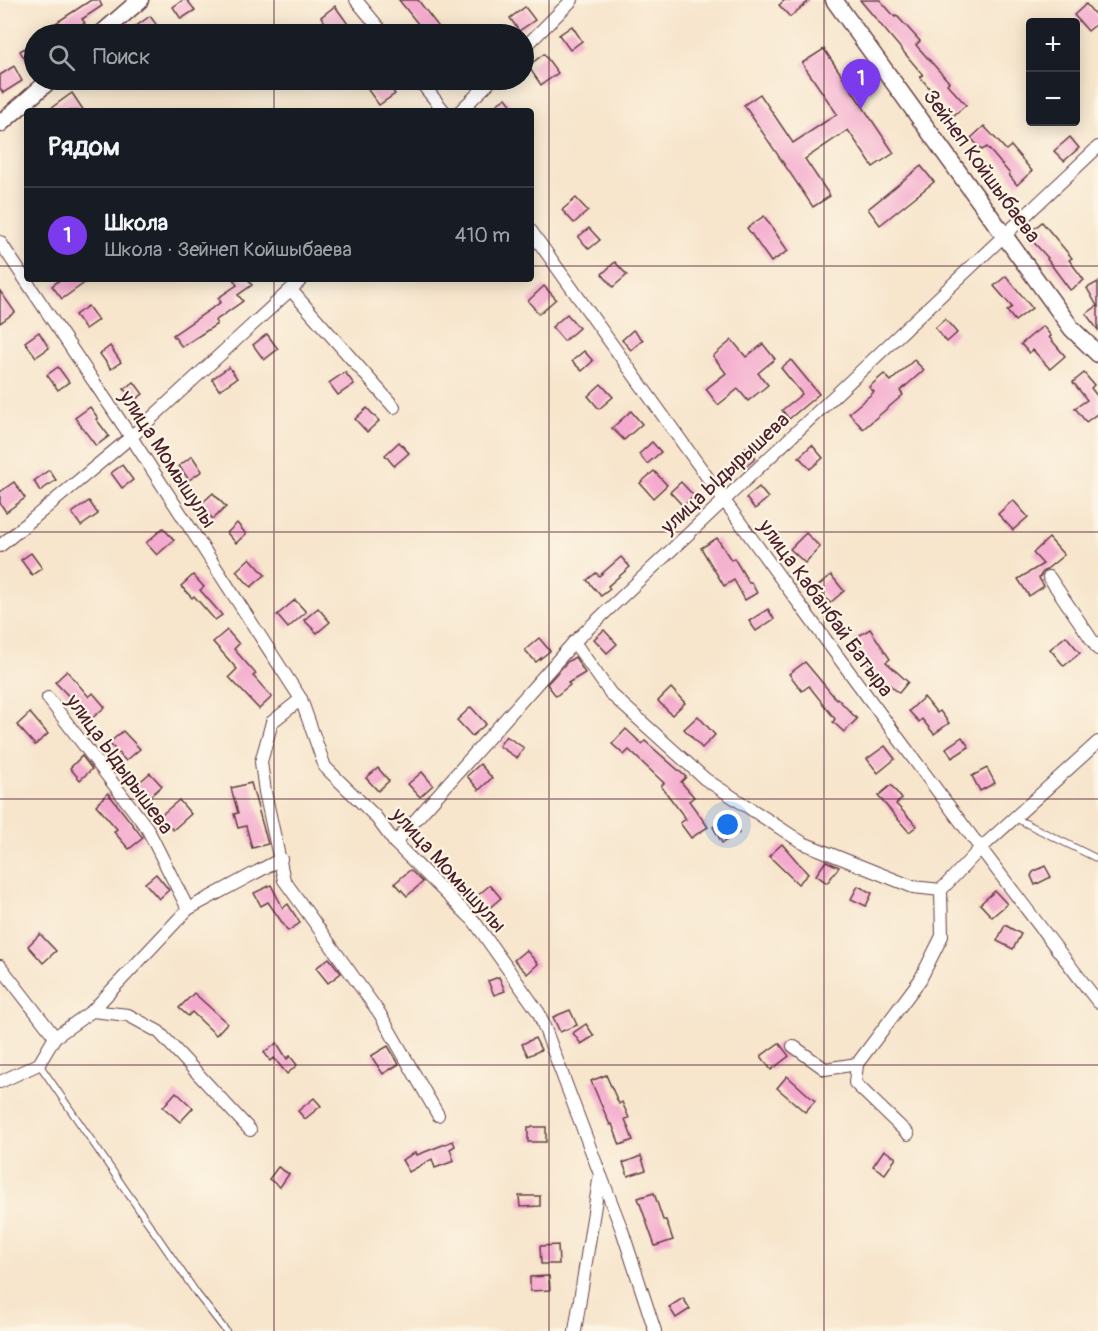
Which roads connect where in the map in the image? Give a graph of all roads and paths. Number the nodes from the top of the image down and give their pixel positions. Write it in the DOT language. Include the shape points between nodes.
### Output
graph roads {
  1 [pos="140,0"];
  2 [pos="356,0"];
  3 [pos="572,0"];
  4 [pos="834,0"];
  5 [pos="112,24"];
  6 [pos="376,24"];
  7 [pos="534,38"];
  8 [pos="39,90"];
  9 [pos="427,90"];
  10 [pos="482,90"];
  11 [pos="442,108"];
  12 [pos="463,108"];
  13 [pos="0,124"];
  14 [pos="1098,147"];
  15 [pos="534,235"];
  16 [pos="1005,236"];
  17 [pos="0,242"];
  18 [pos="24,278"];
  19 [pos="27,282"];
  20 [pos="299,282"];
  21 [pos="291,290"];
  22 [pos="1098,354"];
  23 [pos="394,407"];
  24 [pos="131,437"];
  25 [pos="724,501"];
  26 [pos="0,546"];
  27 [pos="1048,577"];
  28 [pos="574,642"];
  29 [pos="1098,649"];
  30 [pos="48,698"];
  31 [pos="301,699"];
  32 [pos="1098,742"];
  33 [pos="1014,818"];
  34 [pos="395,843"];
  35 [pos="980,849"];
  36 [pos="1098,859"];
  37 [pos="281,860"];
  38 [pos="941,890"];
  39 [pos="188,909"];
  40 [pos="0,966"];
  41 [pos="1098,1002"];
  42 [pos="92,1011"];
  43 [pos="55,1037"];
  44 [pos="793,1046"];
  45 [pos="39,1064"];
  46 [pos="857,1064"];
  47 [pos="0,1082"];
  48 [pos="438,1115"];
  49 [pos="250,1130"];
  50 [pos="908,1134"];
  51 [pos="600,1174"];
  52 [pos="226,1331"];
  53 [pos="575,1331"];
  54 [pos="655,1331"];
  1 -- 5 [label="street"];
  2 -- 6 [label="street"];
  3 -- 7 [label="street"];
  4 -- 16 [label="street, Зейнеп Койшыбаева"];
  8 -- 13 [label="street"];
  9 -- 11 [label="street"];
  10 -- 12 [label="street"];
  14 -- 16 [label="street, улица Ыдырышева"];
  15 -- 25 [label="street, улица Кабанбай Батыра"];
  16 -- 22 [label="street, Зейнеп Койшыбаева" via="1072,329"];
  16 -- 25 [label="street, улица Ыдырышева"];
  17 -- 18 [label="street, улица Момышулы"];
  19 -- 24 [label="street, улица Момышулы"];
  20 -- 21 [label="street"];
  21 -- 23 [label="street"];
  21 -- 24 [label="street"];
  24 -- 26 [label="street"];
  24 -- 31 [label="street, улица Момышулы"];
  25 -- 28 [label="street, улица Ыдырышева"];
  25 -- 35 [label="street, улица Кабанбай Батыра"];
  27 -- 29 [label="street"];
  28 -- 34 [label="street, улица Ыдырышева"];
  28 -- 38 [label="street" via="611,694 705,779 803,843 913,887"];
  30 -- 39 [label="street, улица Ыдырышева" via="147,828"];
  31 -- 34 [label="street, улица Момышулы" via="325,767 375,816"];
  31 -- 37 [label="street" via="272,722 261,762"];
  32 -- 33 [label="street"];
  33 -- 35 [label="street"];
  33 -- 36 [label="lane"];
  34 -- 51 [label="street, улица Момышулы" via="474,921 539,1013"];
  35 -- 38 [label="street"];
  35 -- 41 [label="street, улица Кабанбай Батыра"];
  37 -- 39 [label="street"];
  37 -- 48 [label="street" via="284,880 380,1014"];
  38 -- 46 [label="street" via="942,936 920,980"];
  39 -- 42 [label="street"];
  40 -- 43 [label="street"];
  42 -- 43 [label="street"];
  42 -- 49 [label="street" via="128,1015 159,1032"];
  43 -- 45 [label="street"];
  44 -- 46 [label="street" via="825,1069"];
  45 -- 47 [label="street"];
  45 -- 52 [label="lane"];
  46 -- 50 [label="street" via="855,1083"];
  51 -- 53 [label="street, улица Момышулы"];
  51 -- 54 [label="street, улица Момышулы"];
}
